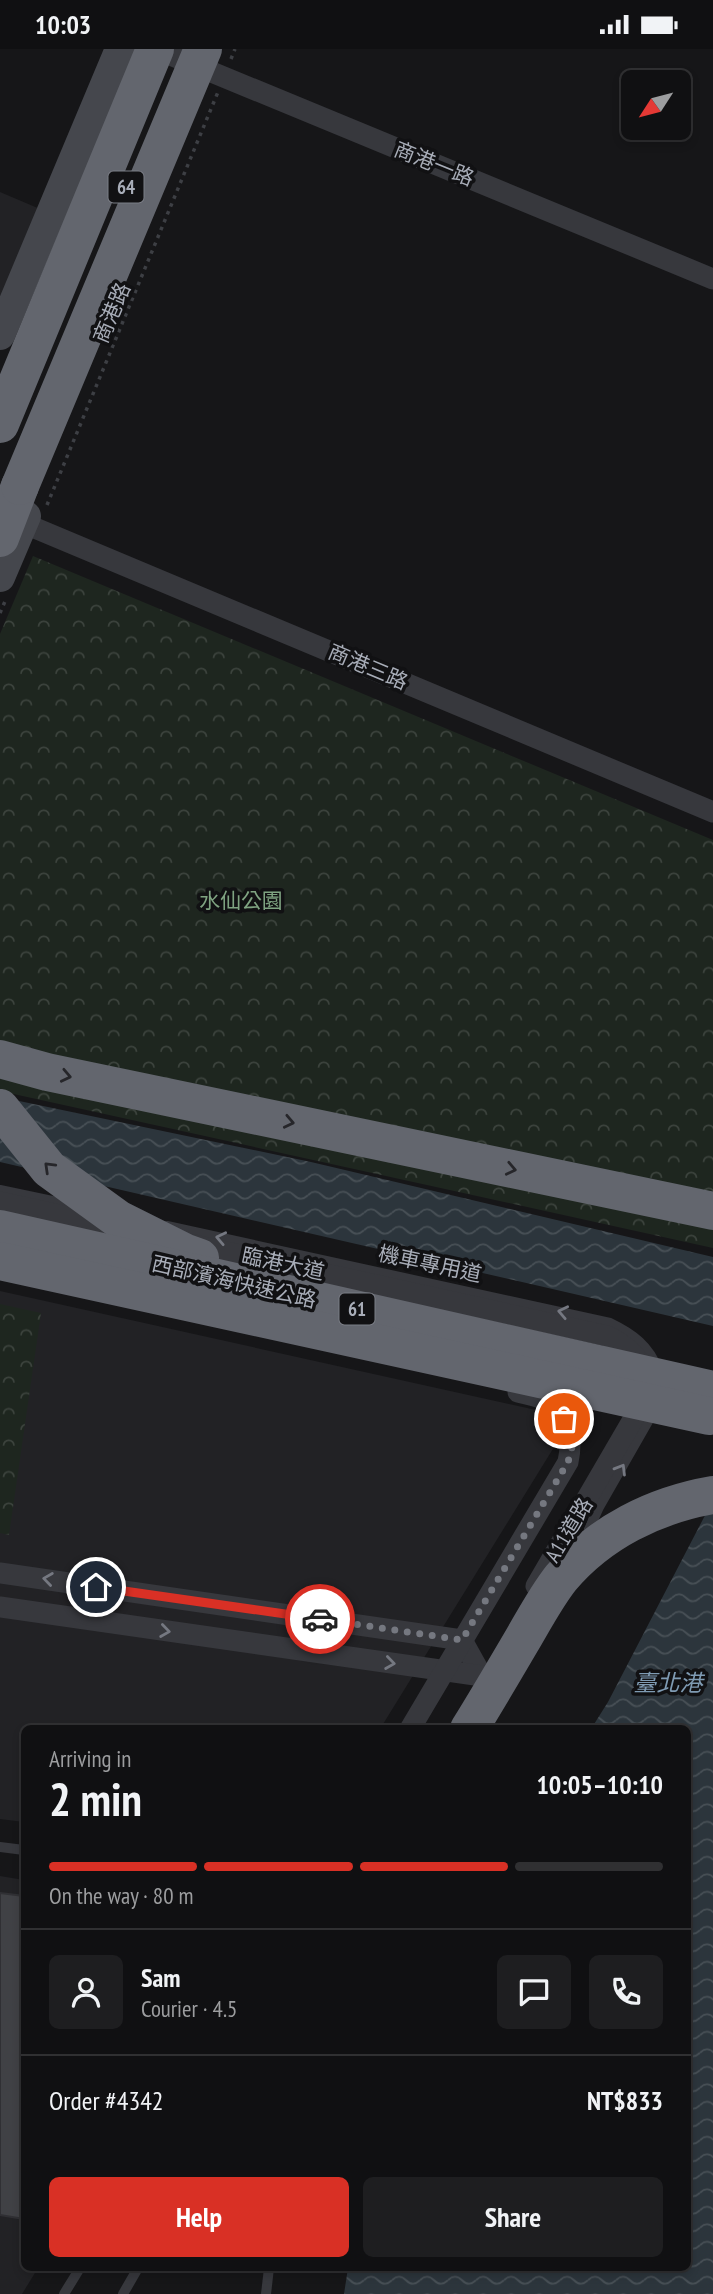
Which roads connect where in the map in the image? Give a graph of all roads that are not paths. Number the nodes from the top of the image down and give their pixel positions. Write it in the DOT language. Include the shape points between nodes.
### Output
graph roads {
  1 [pos="120,49"];
  2 [pos="138,49"];
  3 [pos="156,49"];
  4 [pos="184,49"];
  5 [pos="216,62"];
  6 [pos="713,279"];
  7 [pos="50,318"];
  8 [pos="0,335"];
  9 [pos="0,378"];
  10 [pos="0,400"];
  11 [pos="0,424"];
  12 [pos="10,489"];
  13 [pos="15,530"];
  14 [pos="5,584"];
  15 [pos="713,812"];
  16 [pos="0,1059"];
  17 [pos="0,1108"];
  18 [pos="0,1190"];
  19 [pos="0,1202"];
  20 [pos="713,1211"];
  21 [pos="0,1230"];
  22 [pos="0,1238"];
  23 [pos="0,1254"];
  24 [pos="0,1261"];
  25 [pos="0,1277"];
  26 [pos="436,1308"];
  27 [pos="415,1313"];
  28 [pos="607,1336"];
  29 [pos="543,1351"];
  30 [pos="398,1355"];
  31 [pos="427,1362"];
  32 [pos="713,1390"];
  33 [pos="713,1397"];
  34 [pos="713,1417"];
  35 [pos="713,1495"];
  36 [pos="594,1536"];
  37 [pos="0,1573"];
  38 [pos="0,1607"];
  39 [pos="462,1640"];
  40 [pos="444,1671"];
  41 [pos="482,1676"];
  42 [pos="412,1725"];
  43 [pos="452,1725"];
  44 [pos="471,1725"];
  45 [pos="0,1847"];
  46 [pos="21,1850"];
  47 [pos="78,2271"];
  48 [pos="136,2271"];
  49 [pos="270,2271"];
  50 [pos="64,2294"];
  51 [pos="123,2294"];
  52 [pos="266,2294"];
  1 -- 8 [label="street"];
  2 -- 9 [label="highway"];
  3 -- 5 [label="street, 商港一路"];
  3 -- 7 [label="highway, 64"];
  4 -- 7 [label="highway, 64"];
  5 -- 6 [label="street, 商港一路"];
  5 -- 12 [label="highway, bridge"];
  5 -- 13 [label="street, 商港路"];
  7 -- 10 [label="highway"];
  7 -- 11 [label="highway, 64"];
  7 -- 12 [label="highway, 64"];
  12 -- 13 [label="highway"];
  13 -- 14 [label="street, 商港路"];
  13 -- 15 [label="street, 商港三路"];
  16 -- 20 [label="highway, one-way, bridge"];
  29 -- 17 [label="highway, one-way, bridge" via="186,1254 118,1219 49,1169"];
  36 -- 18 [label="lane, 機車專用道, one-way" via="599,1507 653,1415 660,1393 653,1359 644,1344 628,1332 610,1323"];
  19 -- 26 [label="street, 臨港大道" via="406,1296"];
  21 -- 29 [label="highway, 西部濱海快速公路 / 61, bridge"];
  22 -- 33 [label="highway"];
  23 -- 34 [label="highway, bridge" via="529,1371"];
  24 -- 34 [label="highway, 西部濱海快速公路 / 61, bridge"];
  25 -- 39 [label="street, A11道路" via="540,1397 555,1405 572,1447 568,1462"];
  26 -- 28 [label="street, 臨港大道"];
  26 -- 31 [label="lane" via="422,1351"];
  27 -- 30 [label="lane" via="408,1348"];
  28 -- 41 [label="street, A11道路" via="635,1355 647,1388 642,1404"];
  29 -- 32 [label="highway, 西部濱海快速公路 / 61, bridge"];
  35 -- 36 [label="highway" via="650,1512"];
  36 -- 44 [label="highway" via="561,1579"];
  39 -- 37 [label="street, one-way"];
  38 -- 40 [label="street, one-way"];
  39 -- 40 [label="street, A11道路"];
  39 -- 41 [label="street"];
  40 -- 41 [label="street"];
  40 -- 42 [label="street, A11道路"];
  41 -- 43 [label="street, A11道路"];
  45 -- 46 [label="lane"];
  47 -- 50 [label="lane"];
  48 -- 51 [label="lane"];
  49 -- 52 [label="lane"];
}
